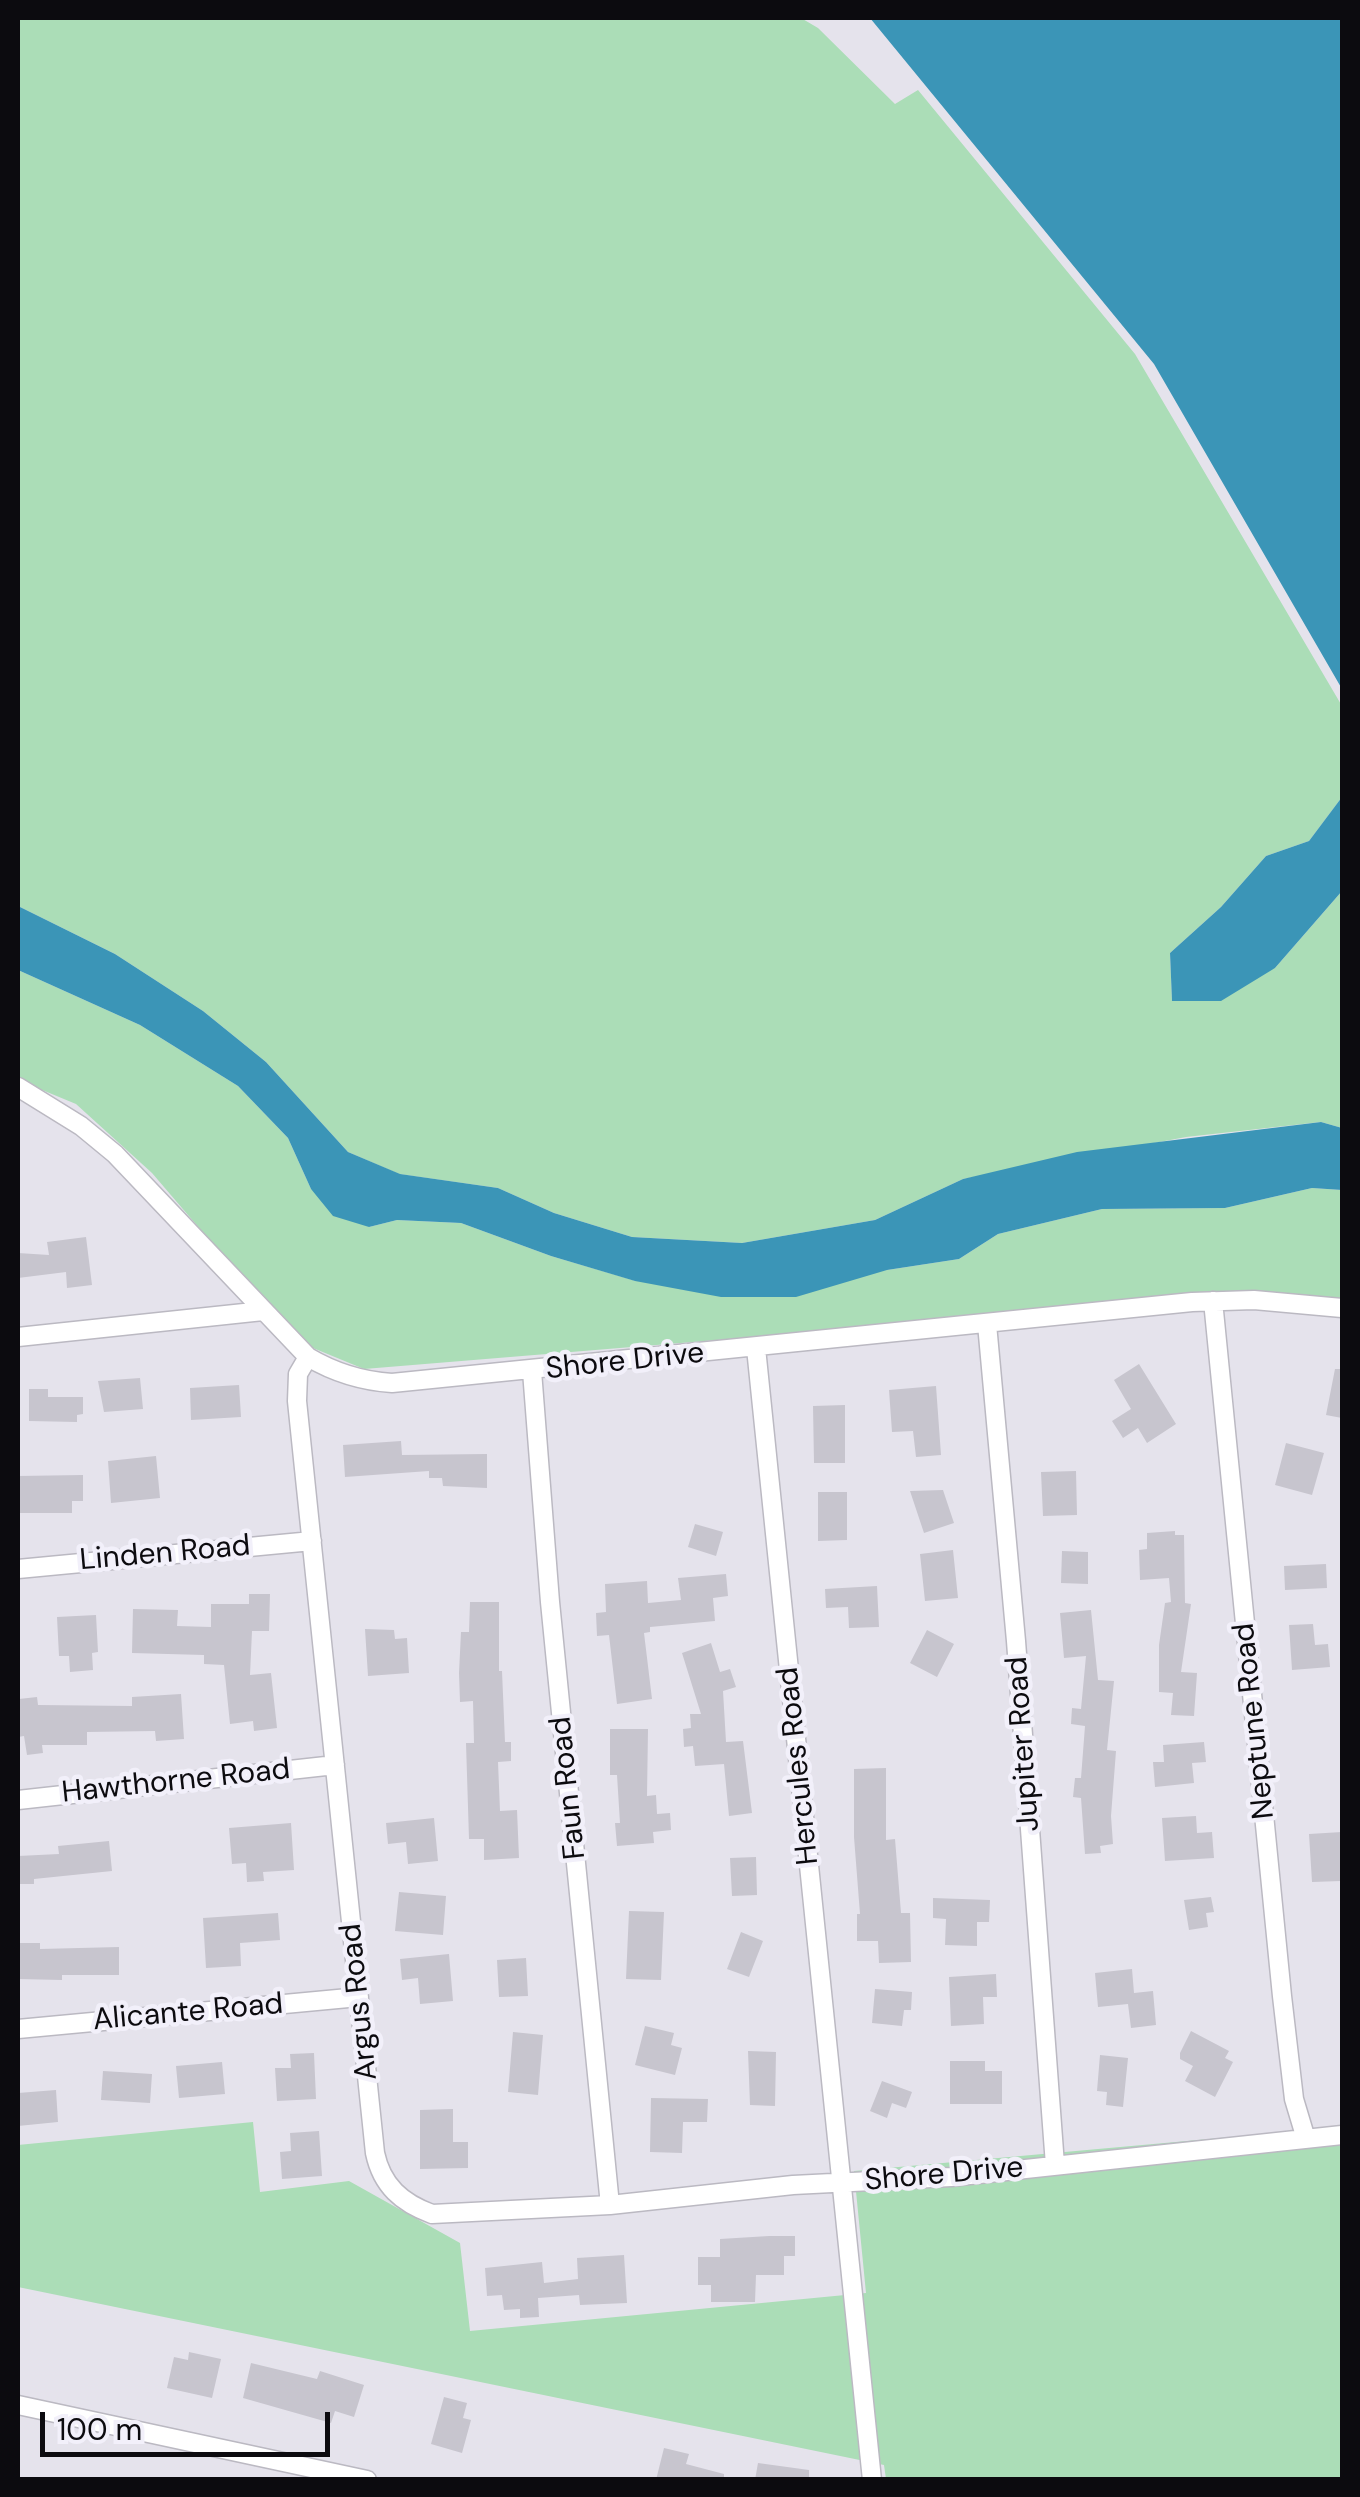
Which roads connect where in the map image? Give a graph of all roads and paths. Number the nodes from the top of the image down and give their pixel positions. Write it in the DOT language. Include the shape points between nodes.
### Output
graph roads {
  1 [pos="18,1087"];
  2 [pos="1213,1301"];
  3 [pos="1342,1308"];
  4 [pos="263,1311"];
  5 [pos="987,1324"];
  6 [pos="18,1337"];
  7 [pos="756,1348"];
  8 [pos="308,1357"];
  9 [pos="532,1372"];
  10 [pos="312,1541"];
  11 [pos="18,1569"];
  12 [pos="335,1765"];
  13 [pos="18,1800"];
  14 [pos="359,1998"];
  15 [pos="18,2030"];
  16 [pos="1342,2135"];
  17 [pos="1306,2139"];
  18 [pos="1056,2165"];
  19 [pos="842,2183"];
  20 [pos="610,2204"];
  21 [pos="18,2405"];
  22 [pos="367,2480"];
  23 [pos="872,2480"];
  1 -- 4 [label="street, Shore Drive" via="115,1154"];
  2 -- 3 [label="street, Shore Drive"];
  2 -- 5 [label="street, Shore Drive"];
  2 -- 17 [label="street, Neptune Road" via="1282,1996 1294,2099"];
  4 -- 6 [label="street"];
  4 -- 8 [label="street, Shore Drive"];
  5 -- 7 [label="street, Shore Drive"];
  5 -- 18 [label="street, Jupiter Road"];
  7 -- 9 [label="street, Shore Drive"];
  7 -- 19 [label="street, Hercules Road"];
  8 -- 9 [label="street, Shore Drive" via="343,1375 392,1384"];
  8 -- 10 [label="street, Argus Road" via="298,1374 297,1400"];
  9 -- 20 [label="street, Faun Road"];
  10 -- 11 [label="street, Linden Road"];
  10 -- 12 [label="street, Argus Road"];
  12 -- 13 [label="street, Hawthorne Road"];
  12 -- 14 [label="street, Argus Road"];
  14 -- 15 [label="street, Alicante Road"];
  14 -- 20 [label="street, Argus Road" via="377,2162 397,2196 432,2214"];
  16 -- 17 [label="street, Shore Drive"];
  17 -- 18 [label="street, Shore Drive"];
  18 -- 19 [label="street, Shore Drive"];
  19 -- 20 [label="street, Argus Road"];
  19 -- 23 [label="street, Shore Drive"];
  21 -- 22 [label="street"];
}
